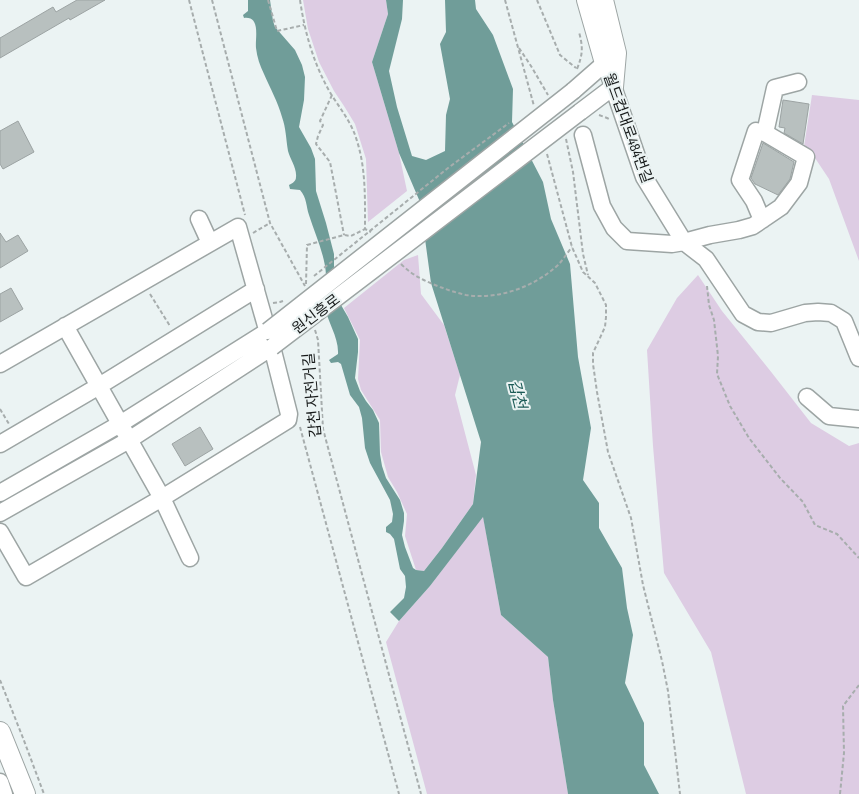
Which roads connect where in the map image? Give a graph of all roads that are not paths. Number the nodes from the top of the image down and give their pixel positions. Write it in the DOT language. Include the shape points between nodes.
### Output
graph roads {
  1 [pos="586,0"];
  2 [pos="603,0"];
  3 [pos="605,63"];
  4 [pos="798,82"];
  5 [pos="613,86"];
  6 [pos="766,133"];
  7 [pos="583,135"];
  8 [pos="199,219"];
  9 [pos="758,223"];
  10 [pos="684,242"];
  11 [pos="210,243"];
  12 [pos="256,289"];
  13 [pos="65,326"];
  14 [pos="268,331"];
  15 [pos="272,347"];
  16 [pos="859,358"];
  17 [pos="0,364"];
  18 [pos="99,386"];
  19 [pos="807,397"];
  20 [pos="859,419"];
  21 [pos="120,424"];
  22 [pos="129,440"];
  23 [pos="0,444"];
  24 [pos="0,492"];
  25 [pos="162,498"];
  26 [pos="0,513"];
  27 [pos="0,532"];
  28 [pos="190,558"];
  29 [pos="0,732"];
  30 [pos="0,782"];
  31 [pos="4,794"];
  32 [pos="25,794"];
  1 -- 3 [label="main road"];
  2 -- 5 [label="main road" via="616,53"];
  3 -- 5 [label="street, 월드컵대로484번길"];
  3 -- 14 [label="street, 원신흥로, bridge"];
  4 -- 6 [label="street" via="775,88"];
  5 -- 10 [label="street, 월드컵대로484번길" via="644,177"];
  5 -- 15 [label="street, 원신흥로, bridge"];
  6 -- 9 [label="street" via="756,131 740,180 754,202"];
  6 -- 9 [label="street" via="806,157 799,183 781,207"];
  7 -- 10 [label="street" via="602,206 614,228 627,241"];
  8 -- 11 [label="street"];
  9 -- 10 [label="street"];
  10 -- 16 [label="street, 월드컵대로484번길" via="706,259 743,314 758,322 771,323 805,313 831,313 844,320"];
  11 -- 12 [label="street" via="238,226"];
  11 -- 13 [label="street"];
  12 -- 14 [label="street"];
  12 -- 18 [label="street"];
  13 -- 17 [label="street"];
  13 -- 18 [label="street"];
  14 -- 15 [label="street"];
  14 -- 21 [label="street, 원신흥로"];
  15 -- 22 [label="street, 원신흥로"];
  15 -- 25 [label="street" via="288,420"];
  18 -- 21 [label="street"];
  18 -- 23 [label="street"];
  19 -- 20 [label="street" via="828,416"];
  21 -- 22 [label="street"];
  21 -- 24 [label="street, 원신흥로"];
  22 -- 25 [label="street"];
  22 -- 26 [label="street, 원신흥로"];
  25 -- 27 [label="street" via="26,577"];
  25 -- 28 [label="street"];
  29 -- 32 [label="main road"];
  30 -- 31 [label="street"];
}
